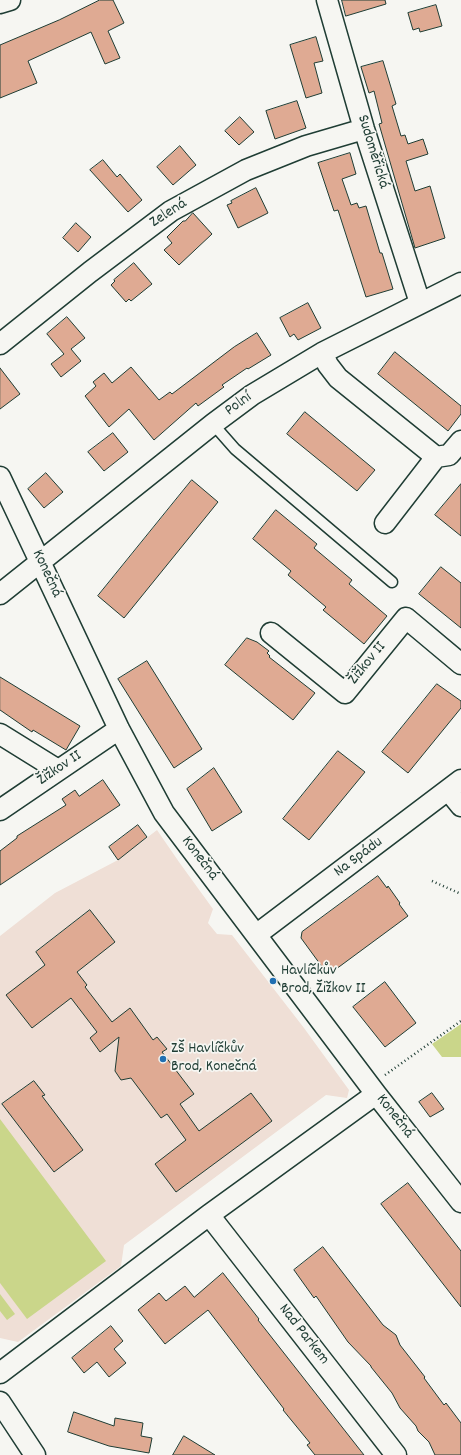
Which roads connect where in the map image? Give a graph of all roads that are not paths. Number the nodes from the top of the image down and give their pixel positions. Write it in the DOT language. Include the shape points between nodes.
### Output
graph roads {
  1 [pos="10,0"];
  2 [pos="327,0"];
  3 [pos="0,3"];
  4 [pos="364,129"];
  5 [pos="461,283"];
  6 [pos="420,303"];
  7 [pos="0,344"];
  8 [pos="322,353"];
  9 [pos="213,424"];
  10 [pos="461,440"];
  11 [pos="436,456"];
  12 [pos="0,477"];
  13 [pos="385,523"];
  14 [pos="40,562"];
  15 [pos="392,582"];
  16 [pos="0,594"];
  17 [pos="271,633"];
  18 [pos="461,664"];
  19 [pos="119,729"];
  20 [pos="0,734"];
  21 [pos="58,770"];
  22 [pos="455,785"];
  23 [pos="461,806"];
  24 [pos="0,810"];
  25 [pos="256,935"];
  26 [pos="373,1090"];
  27 [pos="461,1202"];
  28 [pos="209,1215"];
  29 [pos="0,1373"];
  30 [pos="0,1402"];
  31 [pos="35,1455"];
  32 [pos="396,1455"];
  1 -- 3 [label="street"];
  2 -- 4 [label="street, Sudoměřická"];
  4 -- 6 [label="street, Sudoměřická"];
  4 -- 7 [label="street, Zelená" via="306,146 246,170 171,211"];
  5 -- 6 [label="street, Polní"];
  6 -- 8 [label="street, Polní"];
  8 -- 9 [label="street, Polní" via="252,395"];
  8 -- 11 [label="street" via="338,378"];
  9 -- 14 [label="street, Polní"];
  9 -- 15 [label="lane" via="235,449"];
  10 -- 11 [label="street" via="449,455"];
  11 -- 13 [label="street"];
  12 -- 14 [label="street, Konečná"];
  14 -- 16 [label="street"];
  14 -- 19 [label="street, Konečná"];
  17 -- 18 [label="street, Žižkov II" via="345,693 406,618"];
  19 -- 21 [label="street, Žižkov II"];
  19 -- 25 [label="street, Konečná" via="164,813"];
  20 -- 21 [label="street"];
  21 -- 24 [label="street, Žižkov II"];
  22 -- 23 [label="street"];
  22 -- 25 [label="street, Na Spádu"];
  25 -- 26 [label="street, Konečná"];
  26 -- 27 [label="street, Konečná"];
  26 -- 28 [label="street"];
  28 -- 29 [label="street"];
  28 -- 32 [label="street, Nad Parkem"];
  30 -- 31 [label="street"];
}
